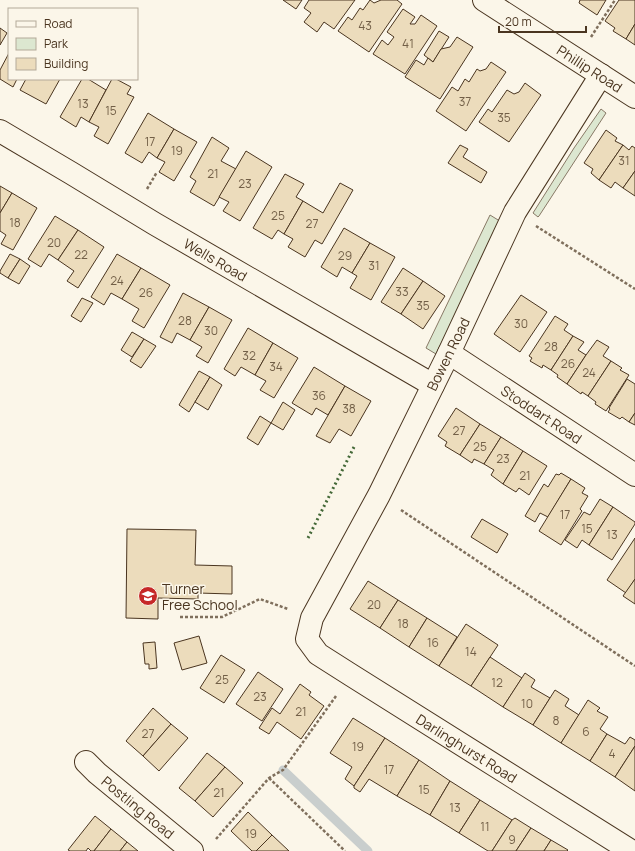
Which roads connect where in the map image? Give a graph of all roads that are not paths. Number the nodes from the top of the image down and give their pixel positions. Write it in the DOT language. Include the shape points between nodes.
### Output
graph roads {
  1 [pos="484,0"];
  2 [pos="601,75"];
  3 [pos="635,97"];
  4 [pos="0,132"];
  5 [pos="449,353"];
  6 [pos="432,385"];
  7 [pos="635,475"];
  8 [pos="307,639"];
  9 [pos="86,762"];
  10 [pos="192,851"];
  11 [pos="631,851"];
  1 -- 2 [label="street, Phillip Road"];
  2 -- 3 [label="street, Phillip Road"];
  2 -- 5 [label="street, Bowen Road" via="515,212"];
  4 -- 6 [label="street, Wells Road"];
  5 -- 6 [label="street, Bowen Road"];
  5 -- 7 [label="street, Stoddart Road"];
  6 -- 8 [label="street, Bowen Road" via="379,495 312,618"];
  8 -- 11 [label="street, Darlinghurst Road" via="318,654 351,676"];
  9 -- 10 [label="street, Postling Road"];
}
